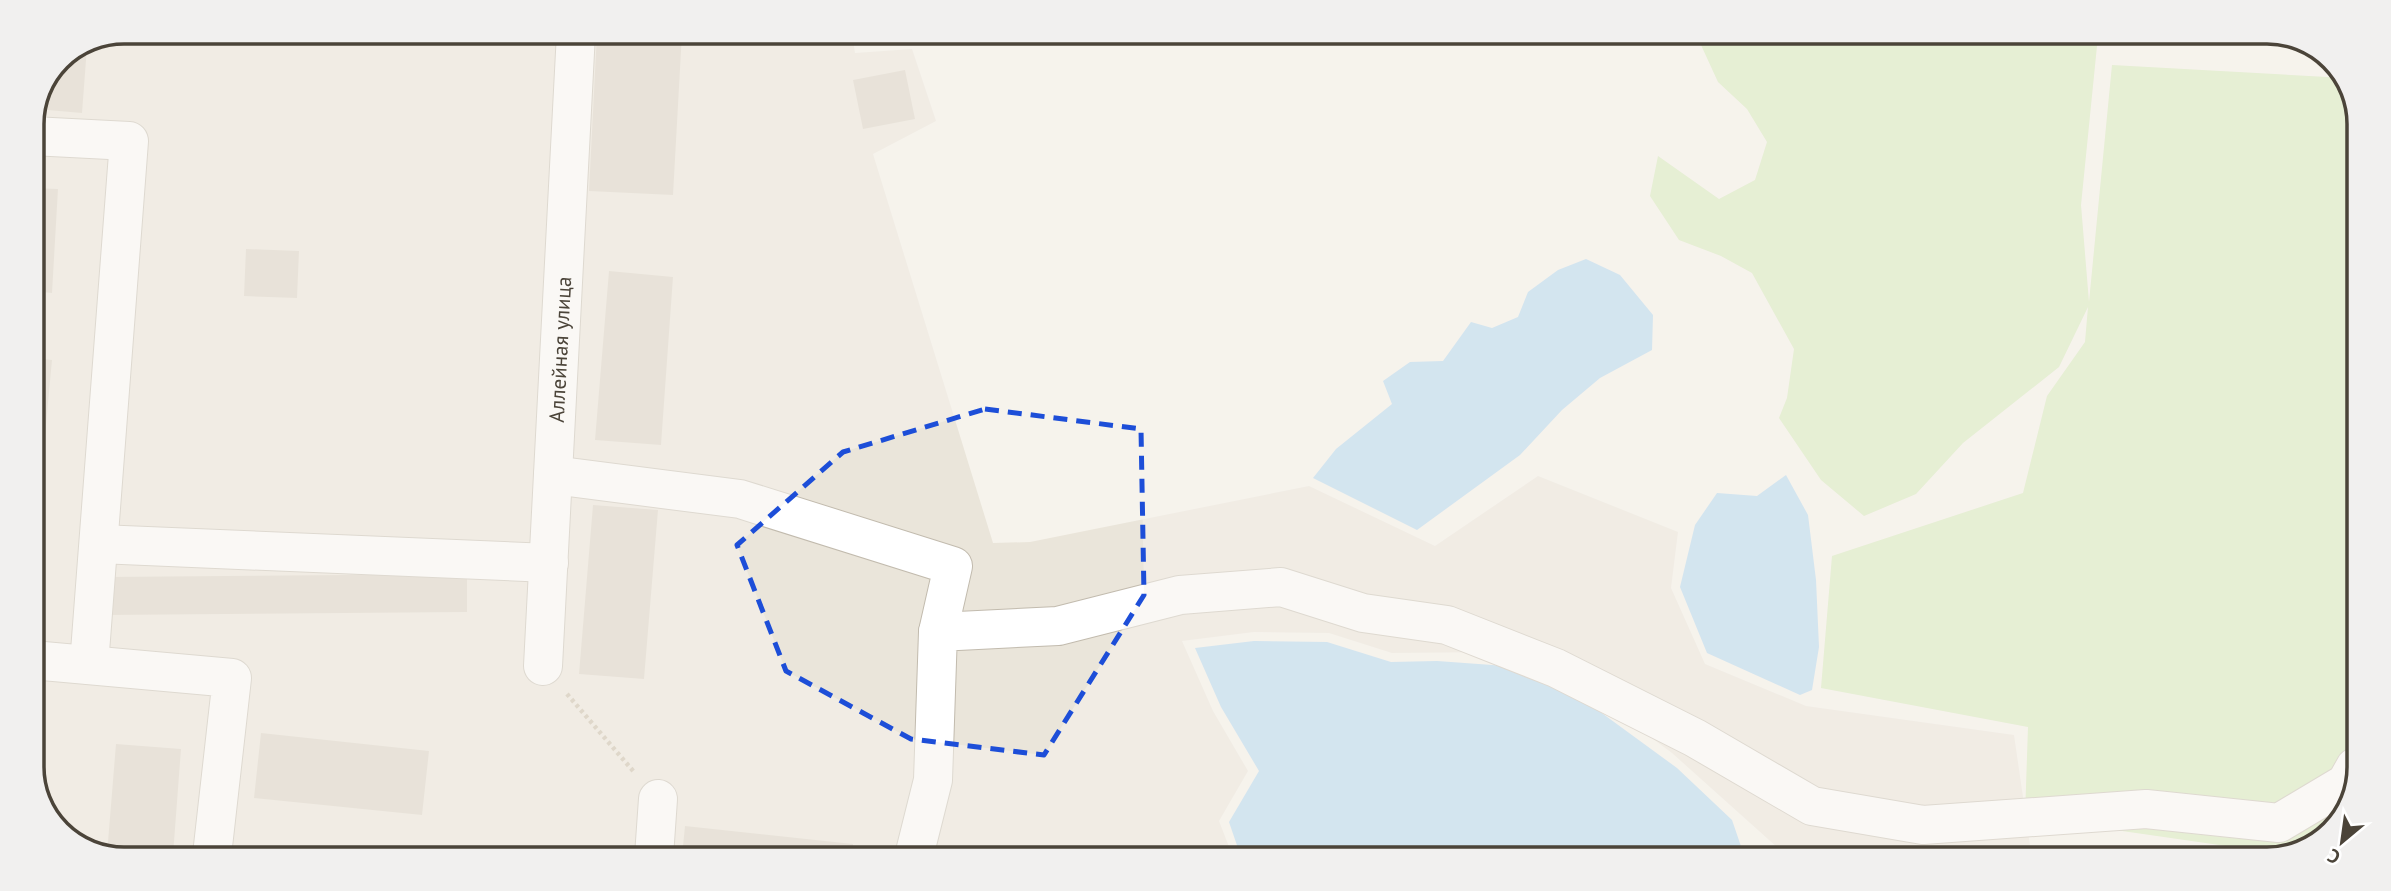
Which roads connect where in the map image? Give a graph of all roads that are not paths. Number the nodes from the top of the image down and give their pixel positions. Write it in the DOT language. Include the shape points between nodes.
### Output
graph roads {
  1 [pos="575,44"];
  2 [pos="44,137"];
  3 [pos="553,475"];
  4 [pos="99,544"];
  5 [pos="548,563"];
  6 [pos="938,632"];
  7 [pos="44,661"];
  8 [pos="89,665"];
  9 [pos="543,666"];
  10 [pos="2346,783"];
  11 [pos="658,799"];
  12 [pos="213,847"];
  13 [pos="655,847"];
  14 [pos="916,847"];
  1 -- 3 [label="street, Аллейная улица"];
  2 -- 4 [label="street" via="129,141"];
  3 -- 5 [label="street, Аллейная улица"];
  3 -- 6 [label="street" via="740,499 953,566"];
  4 -- 5 [label="street"];
  4 -- 8 [label="street"];
  5 -- 9 [label="street, Аллейная улица"];
  6 -- 10 [label="street" via="1058,626 1180,595 1281,587 1363,613 1447,625 1556,667 1695,738 1812,806 1923,825 2146,809 2279,823"];
  6 -- 14 [label="street" via="933,780"];
  7 -- 8 [label="street"];
  8 -- 12 [label="street" via="232,678"];
  11 -- 13 [label="street"];
}
